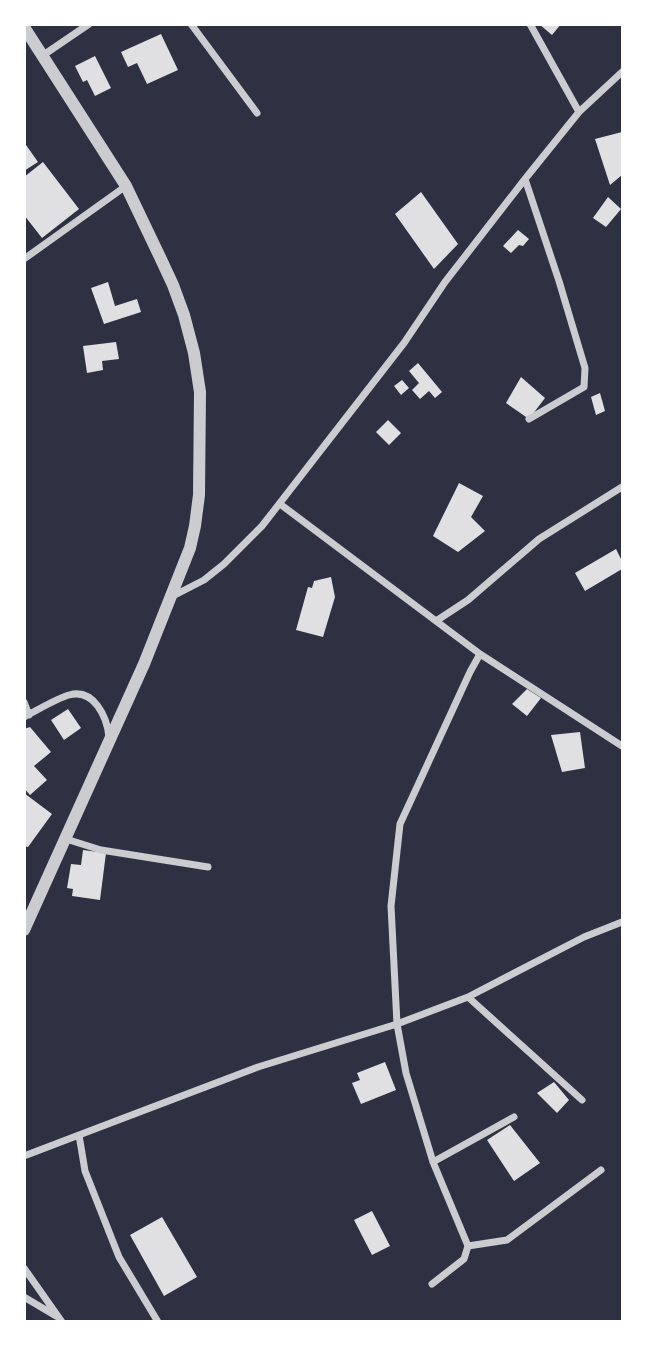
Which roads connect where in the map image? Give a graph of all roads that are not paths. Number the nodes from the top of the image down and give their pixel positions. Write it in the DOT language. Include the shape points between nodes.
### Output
graph roads {
  1 [pos="89,24"];
  2 [pos="191,24"];
  3 [pos="530,24"];
  4 [pos="24,27"];
  5 [pos="42,56"];
  6 [pos="622,72"];
  7 [pos="579,112"];
  8 [pos="257,113"];
  9 [pos="525,179"];
  10 [pos="126,186"];
  11 [pos="24,259"];
  12 [pos="529,419"];
  13 [pos="622,487"];
  14 [pos="280,504"];
  15 [pos="171,598"];
  16 [pos="436,621"];
  17 [pos="480,654"];
  18 [pos="24,702"];
  19 [pos="27,716"];
  20 [pos="110,741"];
  21 [pos="622,746"];
  22 [pos="66,839"];
  23 [pos="208,867"];
  24 [pos="622,922"];
  25 [pos="24,930"];
  26 [pos="468,997"];
  27 [pos="397,1024"];
  28 [pos="582,1100"];
  29 [pos="514,1117"];
  30 [pos="79,1135"];
  31 [pos="24,1156"];
  32 [pos="433,1162"];
  33 [pos="601,1170"];
  34 [pos="468,1246"];
  35 [pos="24,1268"];
  36 [pos="432,1283"];
  37 [pos="24,1297"];
  38 [pos="61,1320"];
  39 [pos="158,1321"];
  1 -- 5 [label="street"];
  2 -- 8 [label="street"];
  3 -- 7 [label="street"];
  4 -- 5 [label="street"];
  5 -- 10 [label="street"];
  6 -- 7 [label="street"];
  7 -- 9 [label="street"];
  9 -- 12 [label="street" via="585,368 584,387"];
  9 -- 14 [label="street"];
  10 -- 11 [label="street"];
  10 -- 15 [label="street" via="177,295 200,392 195,526"];
  13 -- 16 [label="street" via="539,539 468,600"];
  14 -- 15 [label="street" via="224,564"];
  14 -- 16 [label="street"];
  15 -- 20 [label="street"];
  16 -- 17 [label="street"];
  17 -- 21 [label="street"];
  17 -- 27 [label="street" via="400,824 391,906"];
  18 -- 19 [label="street"];
  19 -- 20 [label="street" via="71,694 82,696 103,712"];
  20 -- 22 [label="street"];
  22 -- 23 [label="street" via="101,850"];
  22 -- 25 [label="street"];
  24 -- 26 [label="street"];
  26 -- 27 [label="street"];
  26 -- 28 [label="street"];
  27 -- 30 [label="street" via="258,1067"];
  27 -- 32 [label="street" via="406,1073"];
  29 -- 32 [label="street"];
  30 -- 31 [label="street"];
  30 -- 39 [label="street" via="85,1171 119,1257"];
  32 -- 34 [label="street"];
  33 -- 34 [label="street" via="507,1240"];
  34 -- 36 [label="street" via="464,1259"];
  35 -- 38 [label="street"];
  37 -- 38 [label="street"];
}
